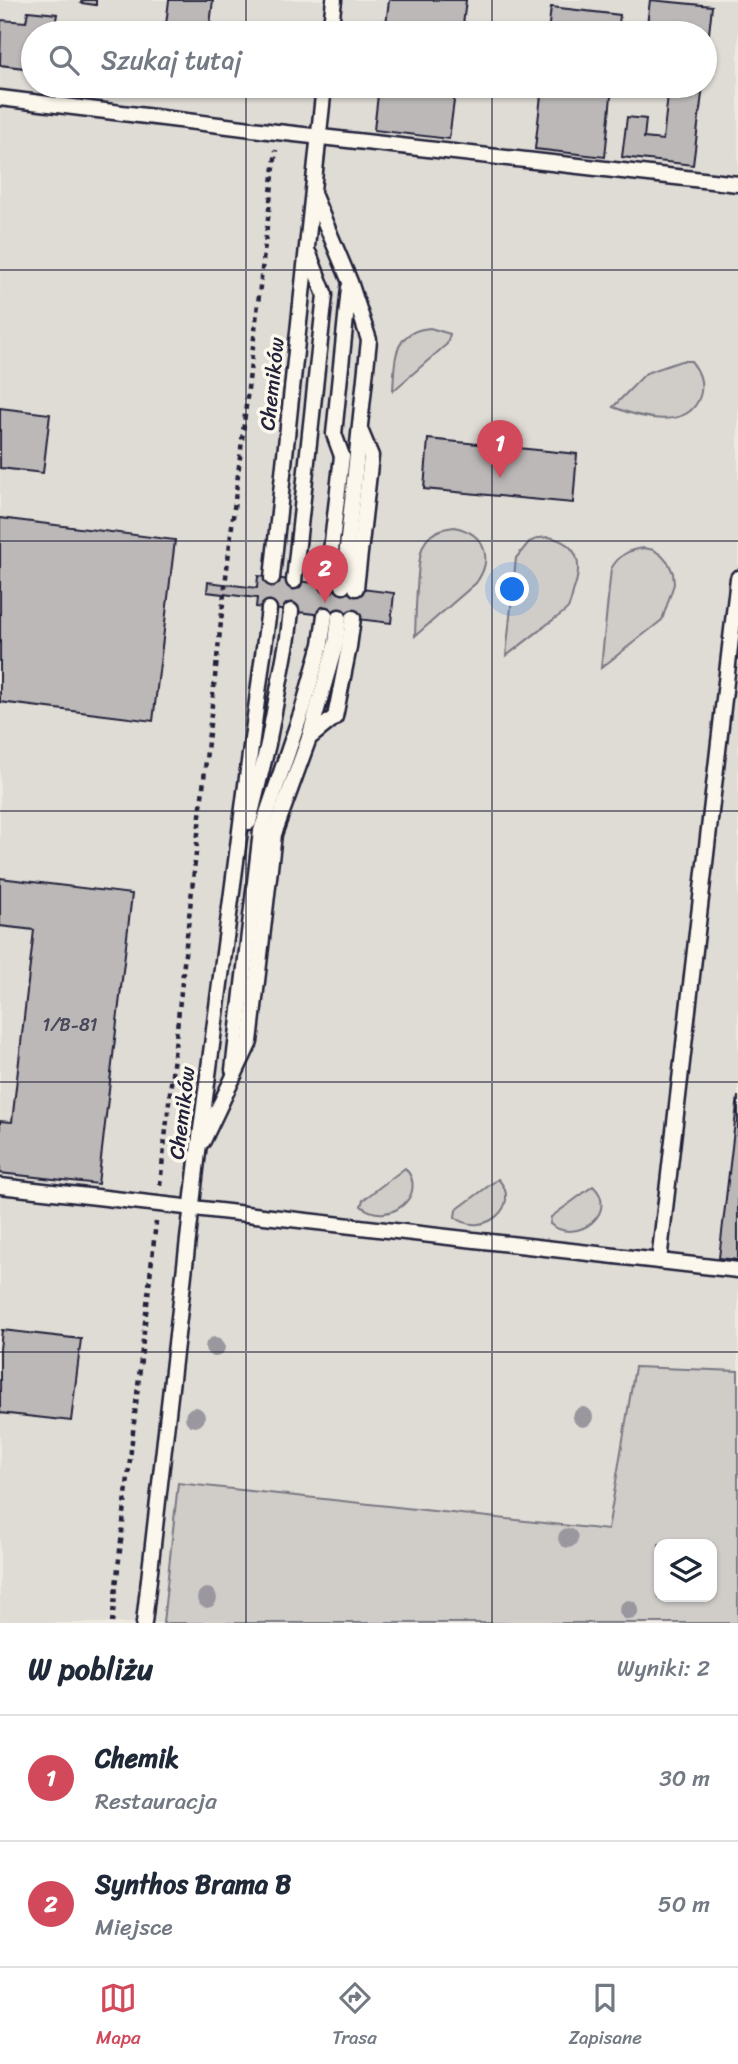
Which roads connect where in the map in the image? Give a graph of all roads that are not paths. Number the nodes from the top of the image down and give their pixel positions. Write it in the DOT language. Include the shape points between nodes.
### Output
graph roads {
  1 [pos="334,0"];
  2 [pos="331,21"];
  3 [pos="0,98"];
  4 [pos="323,98"];
  5 [pos="318,136"];
  6 [pos="738,184"];
  7 [pos="313,195"];
  8 [pos="307,250"];
  9 [pos="350,282"];
  10 [pos="272,578"];
  11 [pos="738,578"];
  12 [pos="294,581"];
  13 [pos="327,585"];
  14 [pos="349,587"];
  15 [pos="269,608"];
  16 [pos="291,611"];
  17 [pos="211,1052"];
  18 [pos="232,1082"];
  19 [pos="198,1152"];
  20 [pos="0,1186"];
  21 [pos="192,1206"];
  22 [pos="659,1261"];
  23 [pos="738,1270"];
  24 [pos="144,1623"];
  1 -- 2 [label="lane"];
  3 -- 5 [label="lane"];
  4 -- 5 [label="lane, Chemików"];
  5 -- 6 [label="lane"];
  5 -- 7 [label="lane, Chemików"];
  7 -- 8 [label="lane, Chemików"];
  7 -- 9 [label="lane, Chemików"];
  8 -- 10 [label="lane, Chemików"];
  8 -- 12 [label="lane" via="325,295"];
  9 -- 13 [label="lane" via="334,434 342,456"];
  9 -- 14 [label="lane, Chemików" via="369,340"];
  11 -- 22 [label="lane"];
  15 -- 17 [label="lane, Chemików"];
  16 -- 17 [label="lane" via="250,819 222,1028"];
  17 -- 19 [label="lane, Chemików"];
  18 -- 18 [label="lane" via="250,1042 274,834 309,738 335,717 349,648 339,617 321,644 261,831"];
  18 -- 19 [label="lane"];
  19 -- 21 [label="lane, Chemików"];
  20 -- 21 [label="lane"];
  21 -- 22 [label="lane"];
  21 -- 24 [label="lane, Chemików"];
  22 -- 23 [label="lane"];
}
